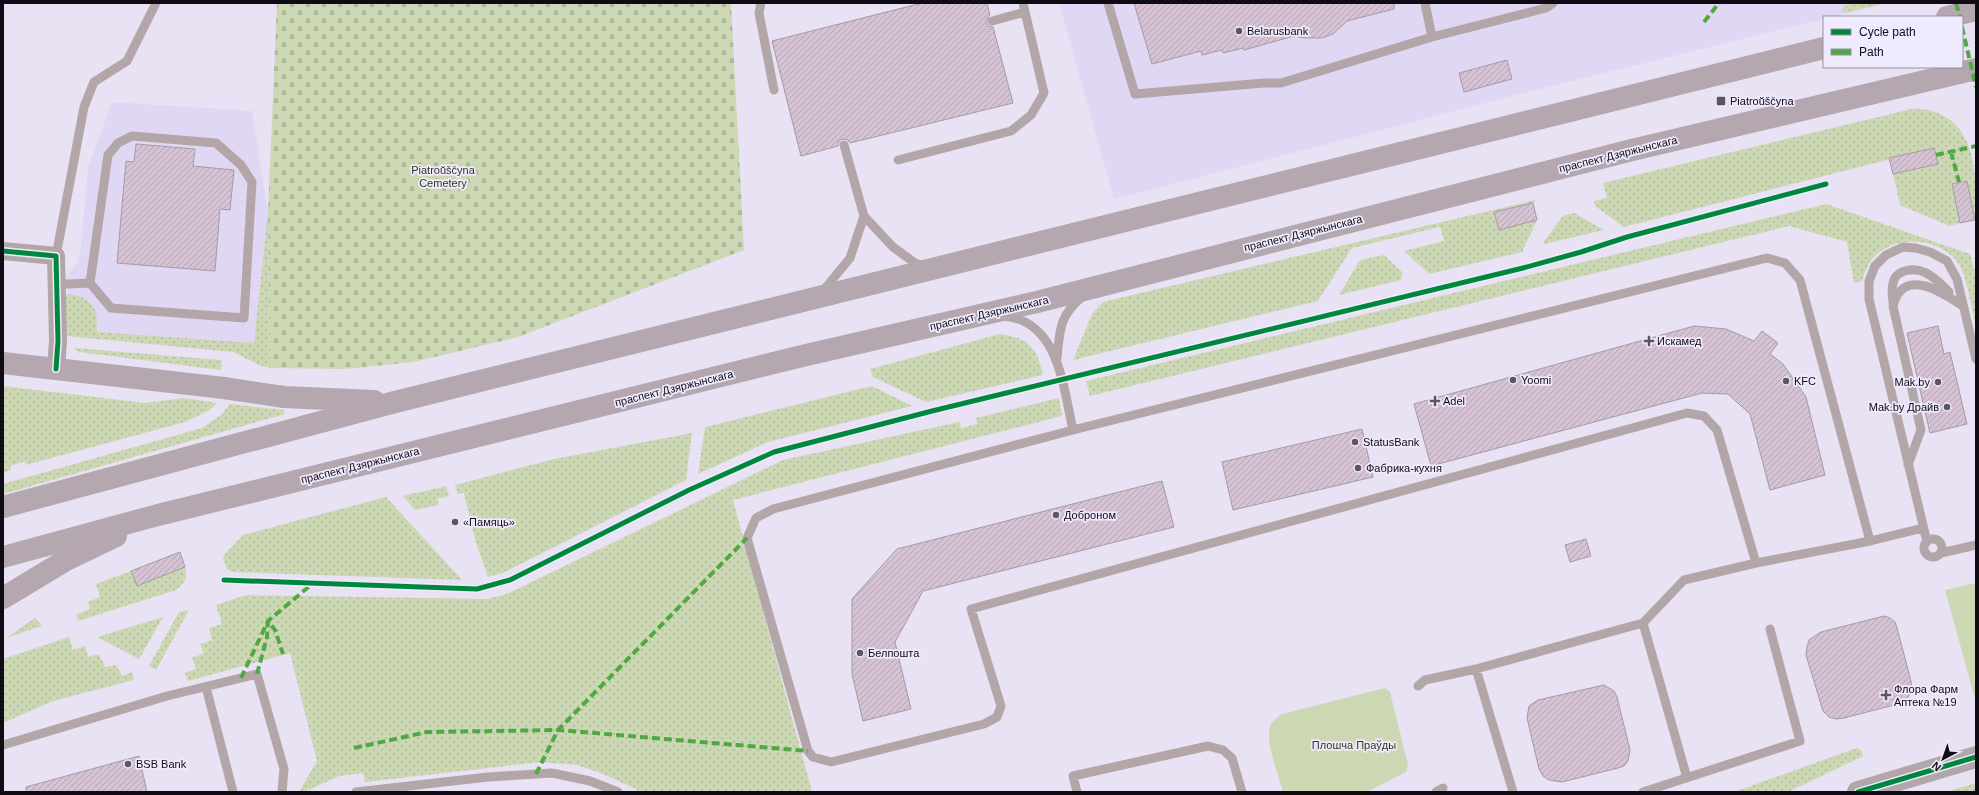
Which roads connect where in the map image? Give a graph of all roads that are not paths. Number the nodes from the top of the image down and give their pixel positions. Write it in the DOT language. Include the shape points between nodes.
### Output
graph roads {
  1 [pos="156,3"];
  2 [pos="761,3"];
  3 [pos="1023,3"];
  4 [pos="1108,3"];
  5 [pos="1425,3"];
  6 [pos="1553,3"];
  7 [pos="1976,10"];
  8 [pos="1025,12"];
  9 [pos="1952,16"];
  10 [pos="992,21"];
  11 [pos="1432,37"];
  12 [pos="1823,48"];
  13 [pos="1976,69"];
  14 [pos="774,90"];
  15 [pos="844,145"];
  16 [pos="898,160"];
  17 [pos="864,216"];
  18 [pos="3,252"];
  19 [pos="56,256"];
  20 [pos="931,269"];
  21 [pos="55,283"];
  22 [pos="90,283"];
  23 [pos="1104,284"];
  24 [pos="818,297"];
  25 [pos="1894,306"];
  26 [pos="1963,306"];
  27 [pos="982,315"];
  28 [pos="1057,358"];
  29 [pos="1976,359"];
  30 [pos="3,363"];
  31 [pos="56,369"];
  32 [pos="395,402"];
  33 [pos="1073,430"];
  34 [pos="1908,465"];
  35 [pos="3,507"];
  36 [pos="158,515"];
  37 [pos="1923,528"];
  38 [pos="1870,541"];
  39 [pos="1927,542"];
  40 [pos="1976,545"];
  41 [pos="1940,552"];
  42 [pos="3,557"];
  43 [pos="1756,563"];
  44 [pos="3,598"];
  45 [pos="1644,623"];
  46 [pos="1770,629"];
  47 [pos="1476,670"];
  48 [pos="1418,686"];
  49 [pos="206,687"];
  50 [pos="3,745"];
  51 [pos="1976,757"];
  52 [pos="1687,778"];
  53 [pos="233,792"];
  54 [pos="282,792"];
  55 [pos="356,792"];
  56 [pos="618,792"];
  57 [pos="1077,792"];
  58 [pos="1242,792"];
  59 [pos="1513,792"];
  60 [pos="1643,792"];
  61 [pos="1858,792"];
  1 -- 19 [label="lane" via="127,61 94,82 84,107"];
  2 -- 14 [label="lane" via="759,13"];
  3 -- 8 [label="lane"];
  4 -- 11 [label="lane" via="1135,94 1264,82 1281,83"];
  5 -- 11 [label="lane"];
  6 -- 11 [label="lane" via="1546,8"];
  7 -- 9 [label="main road"];
  8 -- 10 [label="lane"];
  8 -- 16 [label="lane" via="1044,92 1031,115 1010,131"];
  12 -- 20 [label="main road"];
  13 -- 23 [label="main road, праспект Дзяржынскага" via="1632,150"];
  15 -- 17 [label="lane"];
  17 -- 20 [label="lane" via="897,250 915,263"];
  17 -- 24 [label="lane" via="850,258"];
  18 -- 19 [label="street"];
  19 -- 21 [label="street"];
  20 -- 24 [label="main road"];
  21 -- 22 [label="lane"];
  21 -- 31 [label="street" via="58,341"];
  22 -- 22 [label="lane" via="108,154 118,143 132,136 216,143 241,165 252,182 244,318 111,308"];
  23 -- 27 [label="main road, праспект Дзяржынскага"];
  23 -- 28 [label="lane" via="1082,297 1070,308 1061,322"];
  24 -- 32 [label="main road"];
  25 -- 26 [label="lane" via="1896,295 1904,288 1924,285 1934,287"];
  25 -- 26 [label="lane" via="1894,279 1901,273 1912,270 1924,272 1938,281"];
  25 -- 34 [label="lane" via="1921,430"];
  26 -- 29 [label="lane"];
  26 -- 34 [label="lane" via="1957,279 1947,261 1930,252 1903,247 1886,255 1875,266 1869,281 1869,299"];
  27 -- 28 [label="lane" via="1007,316 1029,324 1047,340"];
  27 -- 36 [label="main road, праспект Дзяржынскага" via="802,356"];
  28 -- 33 [label="lane"];
  30 -- 31 [label="main road"];
  31 -- 32 [label="main road" via="284,397"];
  32 -- 35 [label="main road"];
  33 -- 38 [label="lane" via="1767,258 1785,263 1800,280"];
  33 -- 43 [label="lane" via="773,509 756,518 747,538 808,751 813,757 831,762 984,724 997,718 1001,706 971,609 1688,413 1704,416 1717,430"];
  34 -- 37 [label="lane"];
  36 -- 42 [label="main road, праспект Дзяржынскага"];
  36 -- 44 [label="main road" via="66,560"];
  37 -- 38 [label="lane"];
  37 -- 39 [label="lane"];
  38 -- 43 [label="lane"];
  39 -- 41 [label="lane" via="1932,539 1939,542 1942,547"];
  39 -- 41 [label="lane" via="1924,550 1928,555 1933,557"];
  40 -- 41 [label="lane"];
  43 -- 45 [label="lane" via="1684,580"];
  45 -- 47 [label="lane"];
  45 -- 52 [label="lane"];
  46 -- 52 [label="lane" via="1800,741"];
  47 -- 48 [label="lane" via="1425,680"];
  47 -- 59 [label="lane"];
  49 -- 50 [label="lane" via="167,696"];
  49 -- 53 [label="lane"];
  49 -- 54 [label="lane" via="257,674 284,769"];
  51 -- 61 [label="street"];
  52 -- 60 [label="lane"];
  55 -- 56 [label="lane" via="552,773 590,781"];
  57 -- 58 [label="lane" via="1072,776 1208,746 1223,750 1232,758"];
}
